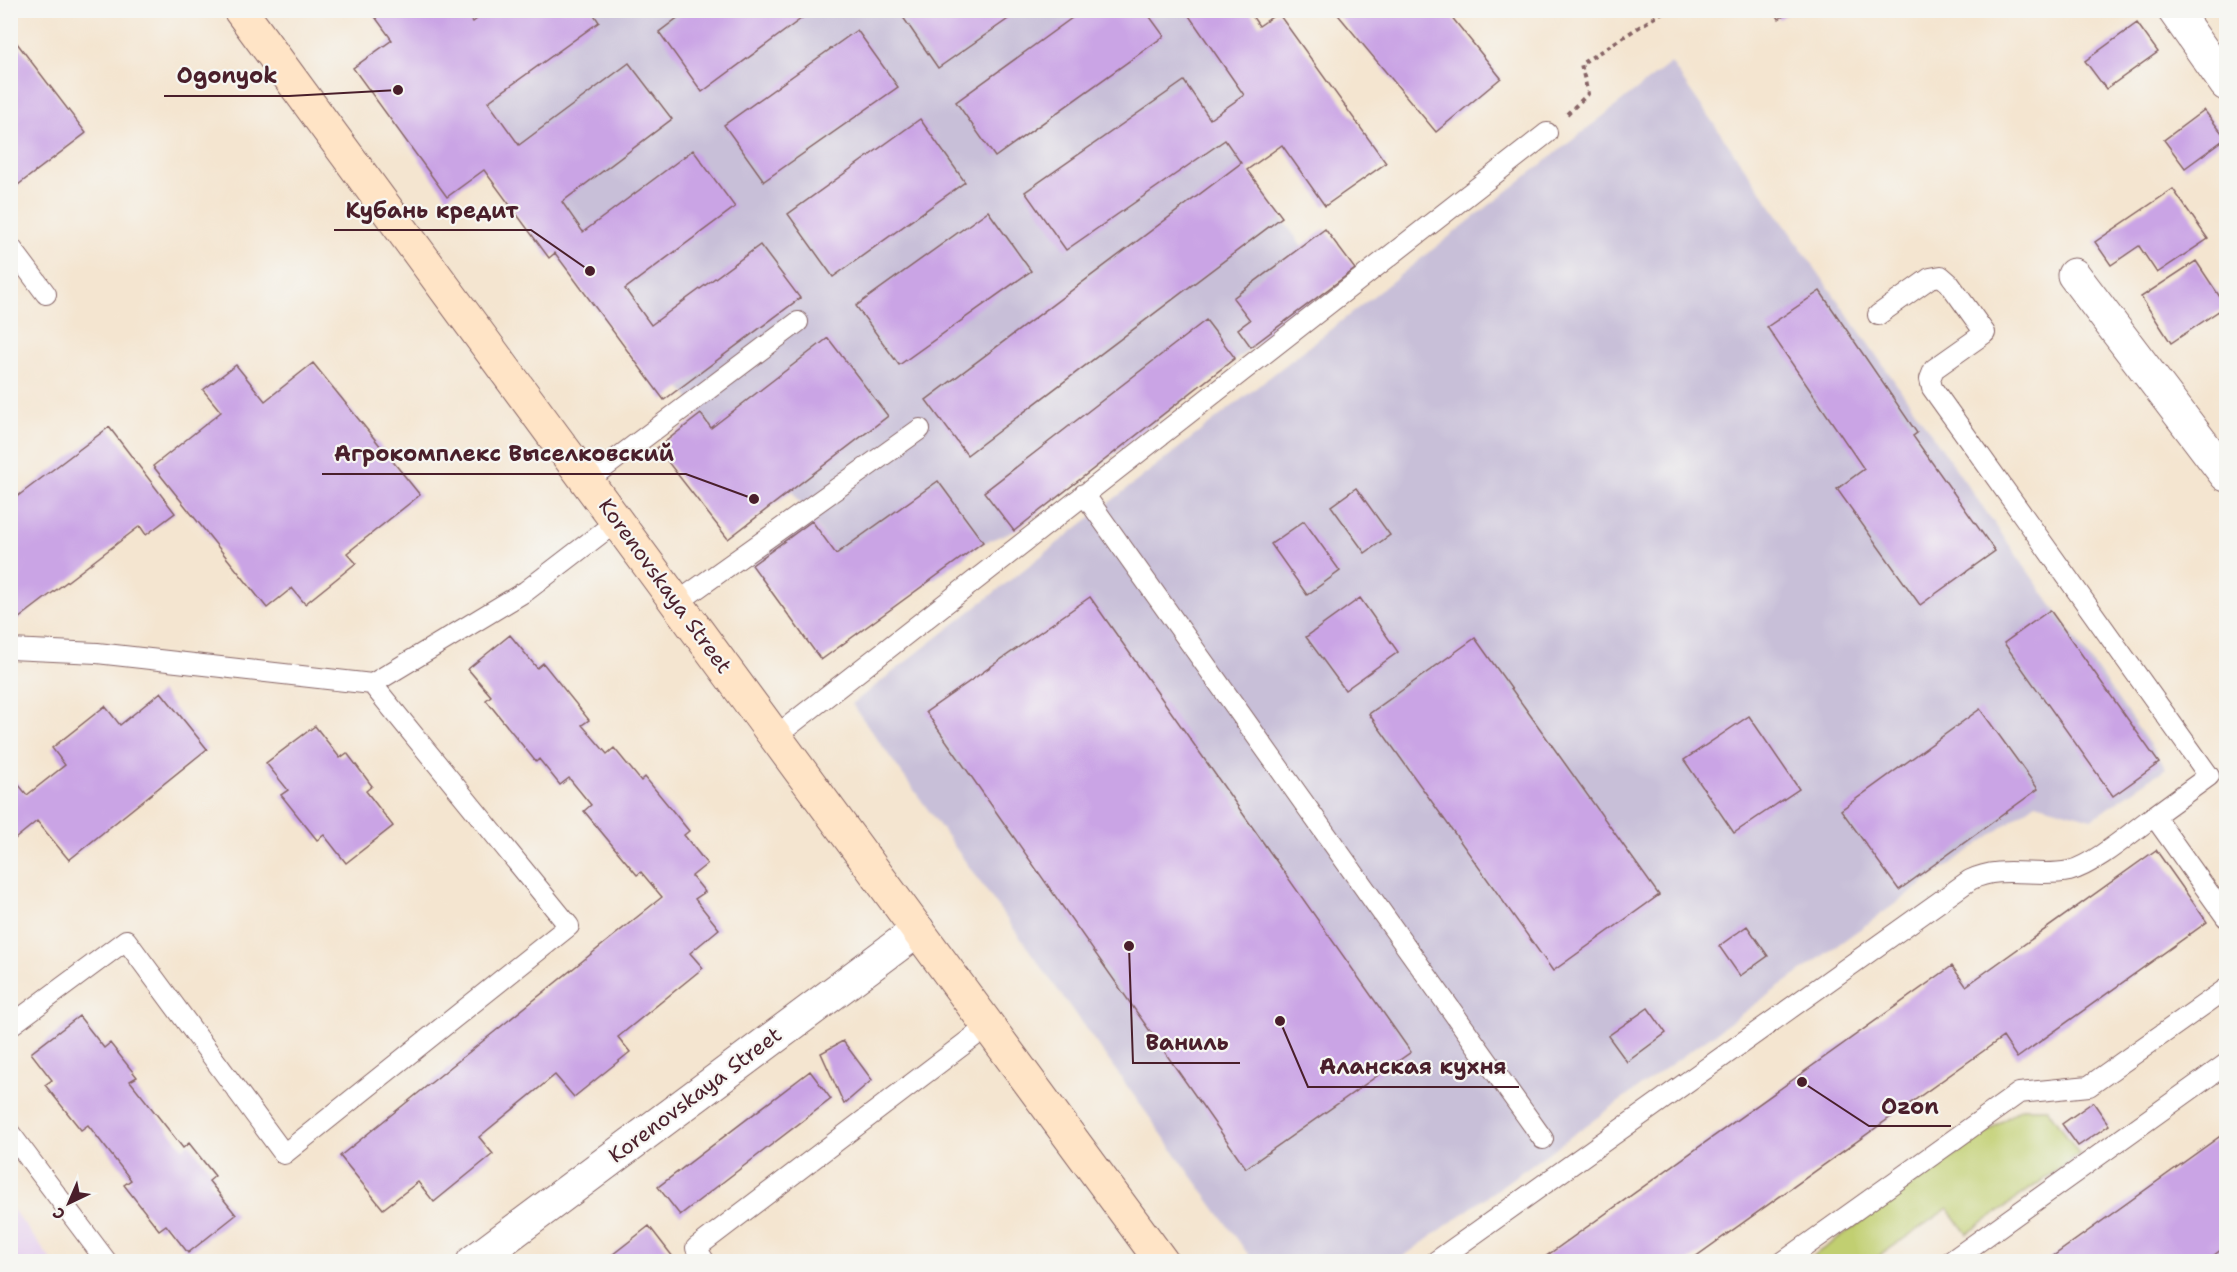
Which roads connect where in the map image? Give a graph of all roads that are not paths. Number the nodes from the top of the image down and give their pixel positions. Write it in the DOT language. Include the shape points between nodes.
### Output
graph roads {
  1 [pos="240,10"];
  2 [pos="2174,10"];
  3 [pos="2226,84"];
  4 [pos="1547,133"];
  5 [pos="10,246"];
  6 [pos="2074,275"];
  7 [pos="46,294"];
  8 [pos="1878,315"];
  9 [pos="798,321"];
  10 [pos="920,429"];
  11 [pos="2226,475"];
  12 [pos="588,480"];
  13 [pos="1084,494"];
  14 [pos="617,521"];
  15 [pos="678,602"];
  16 [pos="10,649"];
  17 [pos="372,684"];
  18 [pos="776,736"];
  19 [pos="2154,816"];
  20 [pos="2226,917"];
  21 [pos="918,930"];
  22 [pos="2226,988"];
  23 [pos="10,1026"];
  24 [pos="988,1026"];
  25 [pos="2226,1064"];
  26 [pos="10,1133"];
  27 [pos="1543,1138"];
  28 [pos="107,1262"];
  29 [pos="473,1262"];
  30 [pos="705,1262"];
  31 [pos="1162,1262"];
  32 [pos="1435,1262"];
  33 [pos="1783,1262"];
  34 [pos="1950,1262"];
  1 -- 12 [label="street, Korenovskaya Street"];
  2 -- 3 [label="street"];
  4 -- 13 [label="lane"];
  5 -- 7 [label="lane"];
  6 -- 11 [label="street"];
  8 -- 19 [label="lane" via="1930,278 1941,276 1985,333 1934,369 1932,388 2210,776"];
  9 -- 12 [label="lane"];
  10 -- 15 [label="lane"];
  12 -- 14 [label="street, Korenovskaya Street"];
  13 -- 18 [label="lane"];
  13 -- 27 [label="lane"];
  14 -- 15 [label="street, Korenovskaya Street"];
  14 -- 17 [label="lane" via="526,591"];
  15 -- 18 [label="street, Korenovskaya Street"];
  16 -- 17 [label="lane" via="97,653"];
  17 -- 23 [label="lane" via="569,926 284,1154 126,940"];
  18 -- 21 [label="street, Korenovskaya Street"];
  19 -- 20 [label="lane"];
  19 -- 32 [label="lane" via="2090,862 2072,870 2001,871 1970,880"];
  21 -- 24 [label="street, Korenovskaya Street"];
  21 -- 29 [label="street, Korenovskaya Street"];
  22 -- 33 [label="lane" via="2089,1086 2019,1093"];
  24 -- 30 [label="lane" via="696,1248"];
  24 -- 31 [label="street, Korenovskaya Street"];
  25 -- 34 [label="lane"];
  26 -- 28 [label="lane"];
}
